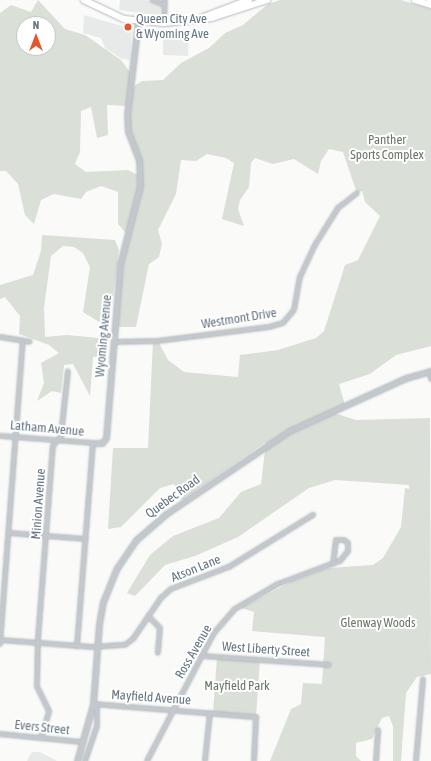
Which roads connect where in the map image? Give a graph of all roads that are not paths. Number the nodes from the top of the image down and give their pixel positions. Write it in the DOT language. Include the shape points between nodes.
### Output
graph roads {
  1 [pos="84,0"];
  2 [pos="152,0"];
  3 [pos="165,0"];
  4 [pos="249,0"];
  5 [pos="267,0"];
  6 [pos="416,0"];
  7 [pos="425,2"];
  8 [pos="165,5"];
  9 [pos="431,5"];
  10 [pos="195,21"];
  11 [pos="138,22"];
  12 [pos="164,23"];
  13 [pos="357,193"];
  14 [pos="0,338"];
  15 [pos="23,341"];
  16 [pos="30,342"];
  17 [pos="114,342"];
  18 [pos="68,371"];
  19 [pos="430,371"];
  20 [pos="431,378"];
  21 [pos="0,436"];
  22 [pos="16,437"];
  23 [pos="58,440"];
  24 [pos="93,443"];
  25 [pos="313,515"];
  26 [pos="8,533"];
  27 [pos="46,536"];
  28 [pos="86,539"];
  29 [pos="333,564"];
  30 [pos="148,616"];
  31 [pos="0,640"];
  32 [pos="39,643"];
  33 [pos="0,644"];
  34 [pos="77,646"];
  35 [pos="97,646"];
  36 [pos="158,653"];
  37 [pos="202,656"];
  38 [pos="329,665"];
  39 [pos="423,679"];
  40 [pos="95,704"];
  41 [pos="174,710"];
  42 [pos="210,713"];
  43 [pos="378,730"];
  44 [pos="0,734"];
  45 [pos="41,738"];
  46 [pos="82,742"];
  47 [pos="77,761"];
  48 [pos="85,761"];
  49 [pos="146,761"];
  50 [pos="205,761"];
  51 [pos="254,761"];
  52 [pos="376,761"];
  53 [pos="416,761"];
  1 -- 11 [label="main road" via="112,14"];
  2 -- 8 [label="street"];
  3 -- 8 [label="street"];
  4 -- 10 [label="main road"];
  5 -- 10 [label="main road" via="223,15"];
  6 -- 7 [label="main road"];
  7 -- 9 [label="main road"];
  8 -- 12 [label="street"];
  10 -- 12 [label="main road"];
  11 -- 12 [label="main road"];
  11 -- 17 [label="street, Wyoming Avenue" via="127,114 128,132 139,160 140,186 120,264"];
  13 -- 17 [label="street, Westmont Drive" via="338,208 316,244 300,277 294,310 283,323 158,341"];
  14 -- 15 [label="street"];
  15 -- 16 [label="street"];
  15 -- 22 [label="street"];
  17 -- 24 [label="street, Wyoming Avenue" via="106,438 102,443"];
  18 -- 23 [label="street, Minion Avenue" via="61,436"];
  19 -- 20 [label="street"];
  19 -- 35 [label="street, Quebec Road" via="406,378 289,431 156,522 129,549 111,579 100,613"];
  21 -- 22 [label="street, Latham Avenue"];
  22 -- 23 [label="street, Latham Avenue"];
  22 -- 26 [label="street"];
  23 -- 24 [label="street, Latham Avenue"];
  23 -- 27 [label="street, Minion Avenue" via="53,446"];
  24 -- 28 [label="street"];
  25 -- 30 [label="street, Atson Lane" via="230,567 171,589"];
  26 -- 27 [label="street"];
  26 -- 31 [label="street"];
  27 -- 28 [label="street"];
  27 -- 32 [label="street, Minion Avenue"];
  28 -- 34 [label="street"];
  29 -- 29 [label="street, Ross Avenue" via="346,555 348,546 344,540 336,540"];
  29 -- 37 [label="street, Ross Avenue" via="278,584 241,604 217,629"];
  30 -- 35 [label="street, Atson Lane" via="128,643"];
  30 -- 36 [label="street" via="160,628"];
  31 -- 32 [label="street"];
  31 -- 33 [label="street"];
  32 -- 34 [label="street"];
  32 -- 45 [label="street, Minion Avenue" via="37,686 49,710"];
  34 -- 35 [label="street"];
  35 -- 40 [label="street, Quebec Road"];
  37 -- 38 [label="street, West Liberty Street"];
  37 -- 41 [label="street, Ross Avenue"];
  39 -- 53 [label="street"];
  40 -- 41 [label="street, Mayfield Avenue"];
  40 -- 46 [label="street, Quebec Road"];
  40 -- 48 [label="street, Quebec Road" via="97,726"];
  41 -- 42 [label="street, Mayfield Avenue"];
  41 -- 49 [label="street, Ross Avenue"];
  42 -- 50 [label="street"];
  42 -- 51 [label="street, Mayfield Avenue" via="256,717"];
  43 -- 52 [label="street"];
  44 -- 45 [label="street, Evers Street"];
  45 -- 46 [label="street, Evers Street"];
  46 -- 47 [label="street, Quebec Road"];
}
